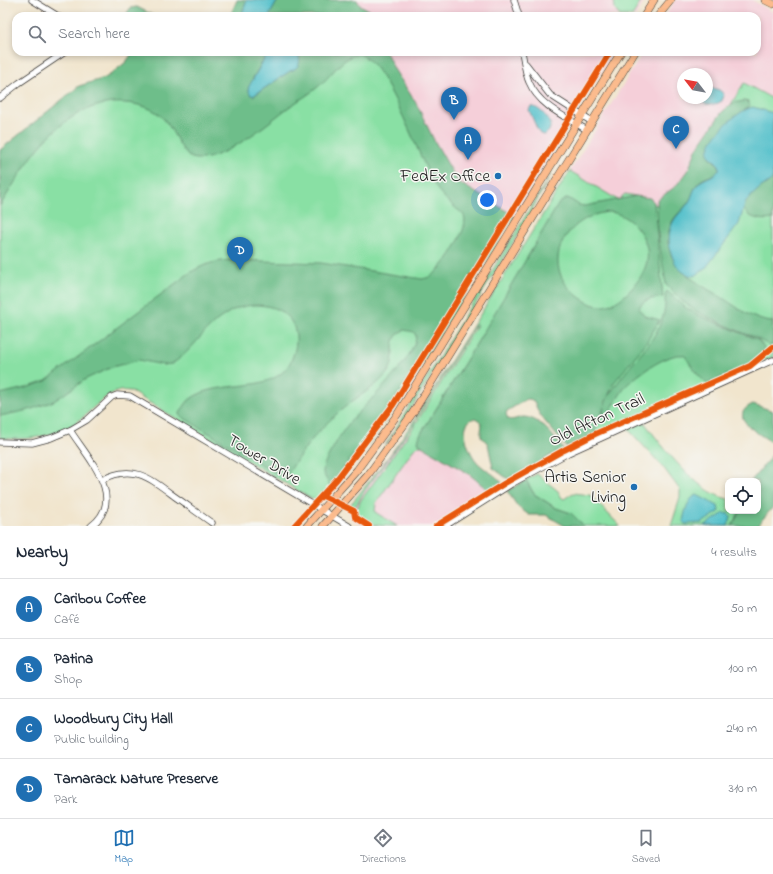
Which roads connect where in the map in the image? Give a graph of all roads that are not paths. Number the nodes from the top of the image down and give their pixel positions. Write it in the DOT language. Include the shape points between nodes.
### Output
graph roads {
  1 [pos="32,0"];
  2 [pos="514,0"];
  3 [pos="650,0"];
  4 [pos="654,0"];
  5 [pos="667,0"];
  6 [pos="671,0"];
  7 [pos="766,0"];
  8 [pos="773,4"];
  9 [pos="52,12"];
  10 [pos="518,12"];
  11 [pos="646,12"];
  12 [pos="646,12"];
  13 [pos="660,12"];
  14 [pos="661,12"];
  15 [pos="58,56"];
  16 [pos="523,56"];
  17 [pos="620,56"];
  18 [pos="633,56"];
  19 [pos="524,62"];
  20 [pos="0,98"];
  21 [pos="582,116"];
  22 [pos="592,122"];
  23 [pos="577,124"];
  24 [pos="587,130"];
  25 [pos="773,360"];
  26 [pos="70,430"];
  27 [pos="0,442"];
  28 [pos="102,480"];
  29 [pos="322,510"];
  30 [pos="332,516"];
  31 [pos="212,524"];
  32 [pos="91,526"];
  33 [pos="307,526"];
  34 [pos="323,526"];
  35 [pos="349,526"];
  36 [pos="445,526"];
  1 -- 9 [label="street"];
  2 -- 10 [label="street"];
  3 -- 11 [label="main road"];
  4 -- 12 [label="main road"];
  5 -- 13 [label="main road"];
  6 -- 14 [label="main road"];
  7 -- 8 [label="main road"];
  15 -- 20 [label="street"];
  16 -- 19 [label="street"];
  17 -- 21 [label="main road"];
  18 -- 22 [label="main road"];
  19 -- 21 [label="street" via="550,95"];
  19 -- 23 [label="street" via="528,81 538,97 553,110"];
  21 -- 22 [label="street"];
  21 -- 23 [label="main road"];
  22 -- 24 [label="main road"];
  23 -- 24 [label="street"];
  23 -- 29 [label="main road" via="394,420 357,470"];
  24 -- 30 [label="main road" via="412,414 376,465"];
  25 -- 36 [label="street" via="581,447 519,480"];
  26 -- 27 [label="street, Tower Drive" via="32,443"];
  26 -- 28 [label="street"];
  26 -- 29 [label="street, Tower Drive" via="87,420 112,397 130,396"];
  28 -- 31 [label="street" via="118,473 142,474"];
  28 -- 32 [label="street" via="106,490 106,505 101,516"];
  29 -- 30 [label="street, Tower Drive"];
  29 -- 33 [label="main road"];
  30 -- 34 [label="main road"];
  30 -- 35 [label="street, Tower Drive"];
}
